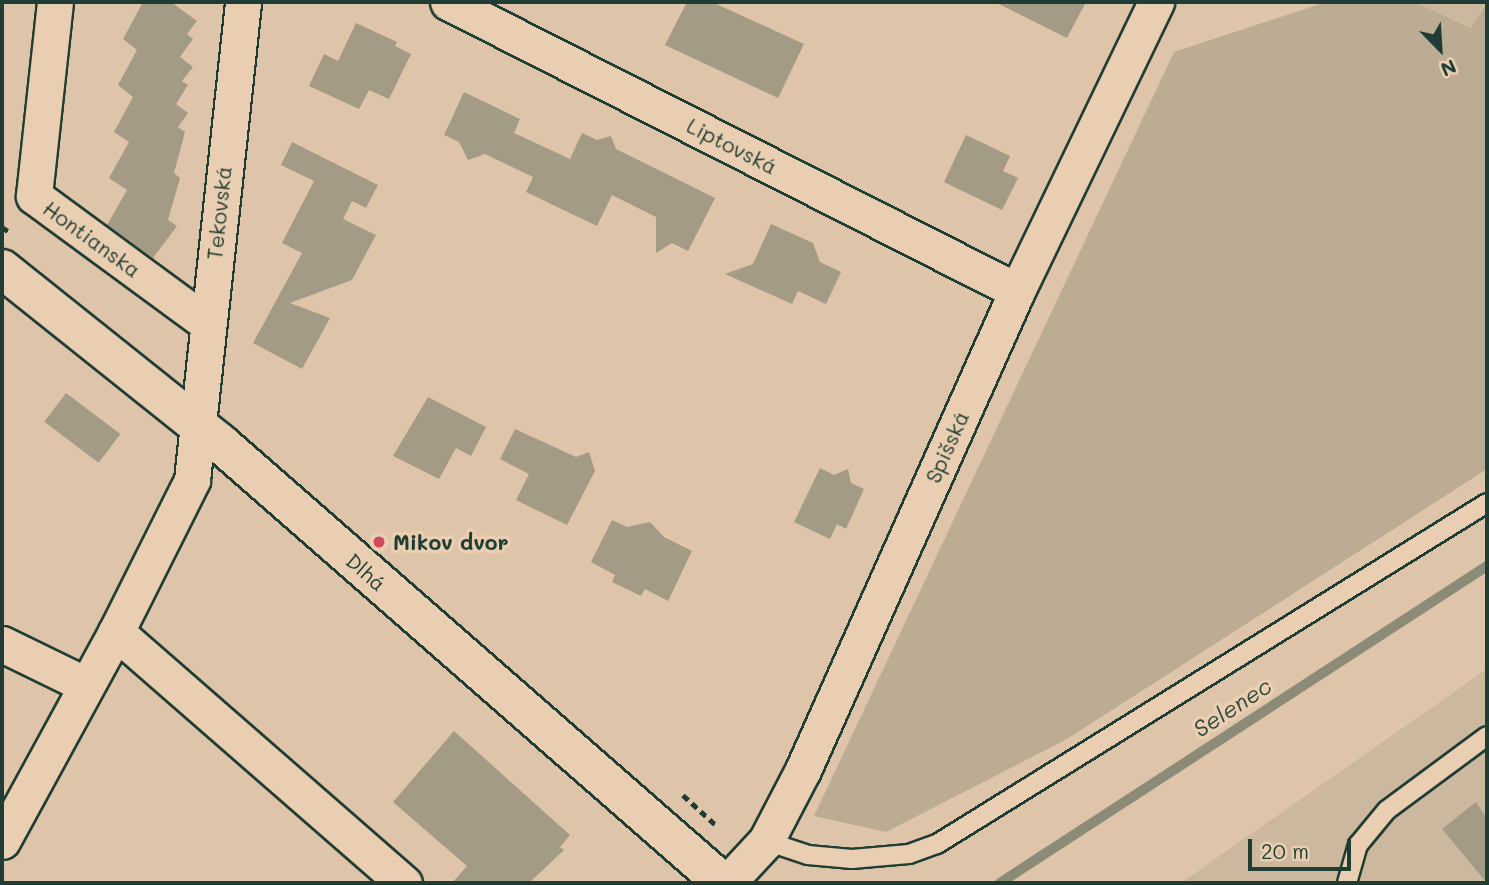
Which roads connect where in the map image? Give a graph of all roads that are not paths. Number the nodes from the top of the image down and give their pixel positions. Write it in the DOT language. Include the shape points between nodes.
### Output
graph roads {
  1 [pos="55,2"];
  2 [pos="243,2"];
  3 [pos="448,2"];
  4 [pos="1156,2"];
  5 [pos="2,269"];
  6 [pos="1017,291"];
  7 [pos="207,323"];
  8 [pos="196,424"];
  9 [pos="1487,503"];
  10 [pos="116,632"];
  11 [pos="2,644"];
  12 [pos="86,685"];
  13 [pos="1487,736"];
  14 [pos="2,841"];
  15 [pos="766,841"];
  16 [pos="404,883"];
  17 [pos="725,883"];
  18 [pos="1347,883"];
  1 -- 7 [label="street, Hontianska" via="34,196"];
  2 -- 7 [label="street, Tekovská"];
  3 -- 6 [label="street, Liptovská"];
  4 -- 6 [label="street, Spišská"];
  5 -- 8 [label="street, Dlhá"];
  6 -- 15 [label="street, Spišská" via="803,770"];
  7 -- 8 [label="street, Tekovská"];
  8 -- 10 [label="street, Tekovská" via="192,480"];
  8 -- 17 [label="street, Dlhá"];
  9 -- 15 [label="lane" via="937,844 909,854 852,859 808,855"];
  10 -- 12 [label="street, Tekovská"];
  10 -- 16 [label="street"];
  11 -- 12 [label="street"];
  12 -- 14 [label="street, Tekovská"];
  13 -- 18 [label="lane" via="1387,810 1358,845"];
  15 -- 17 [label="street, Spišská"];
}
